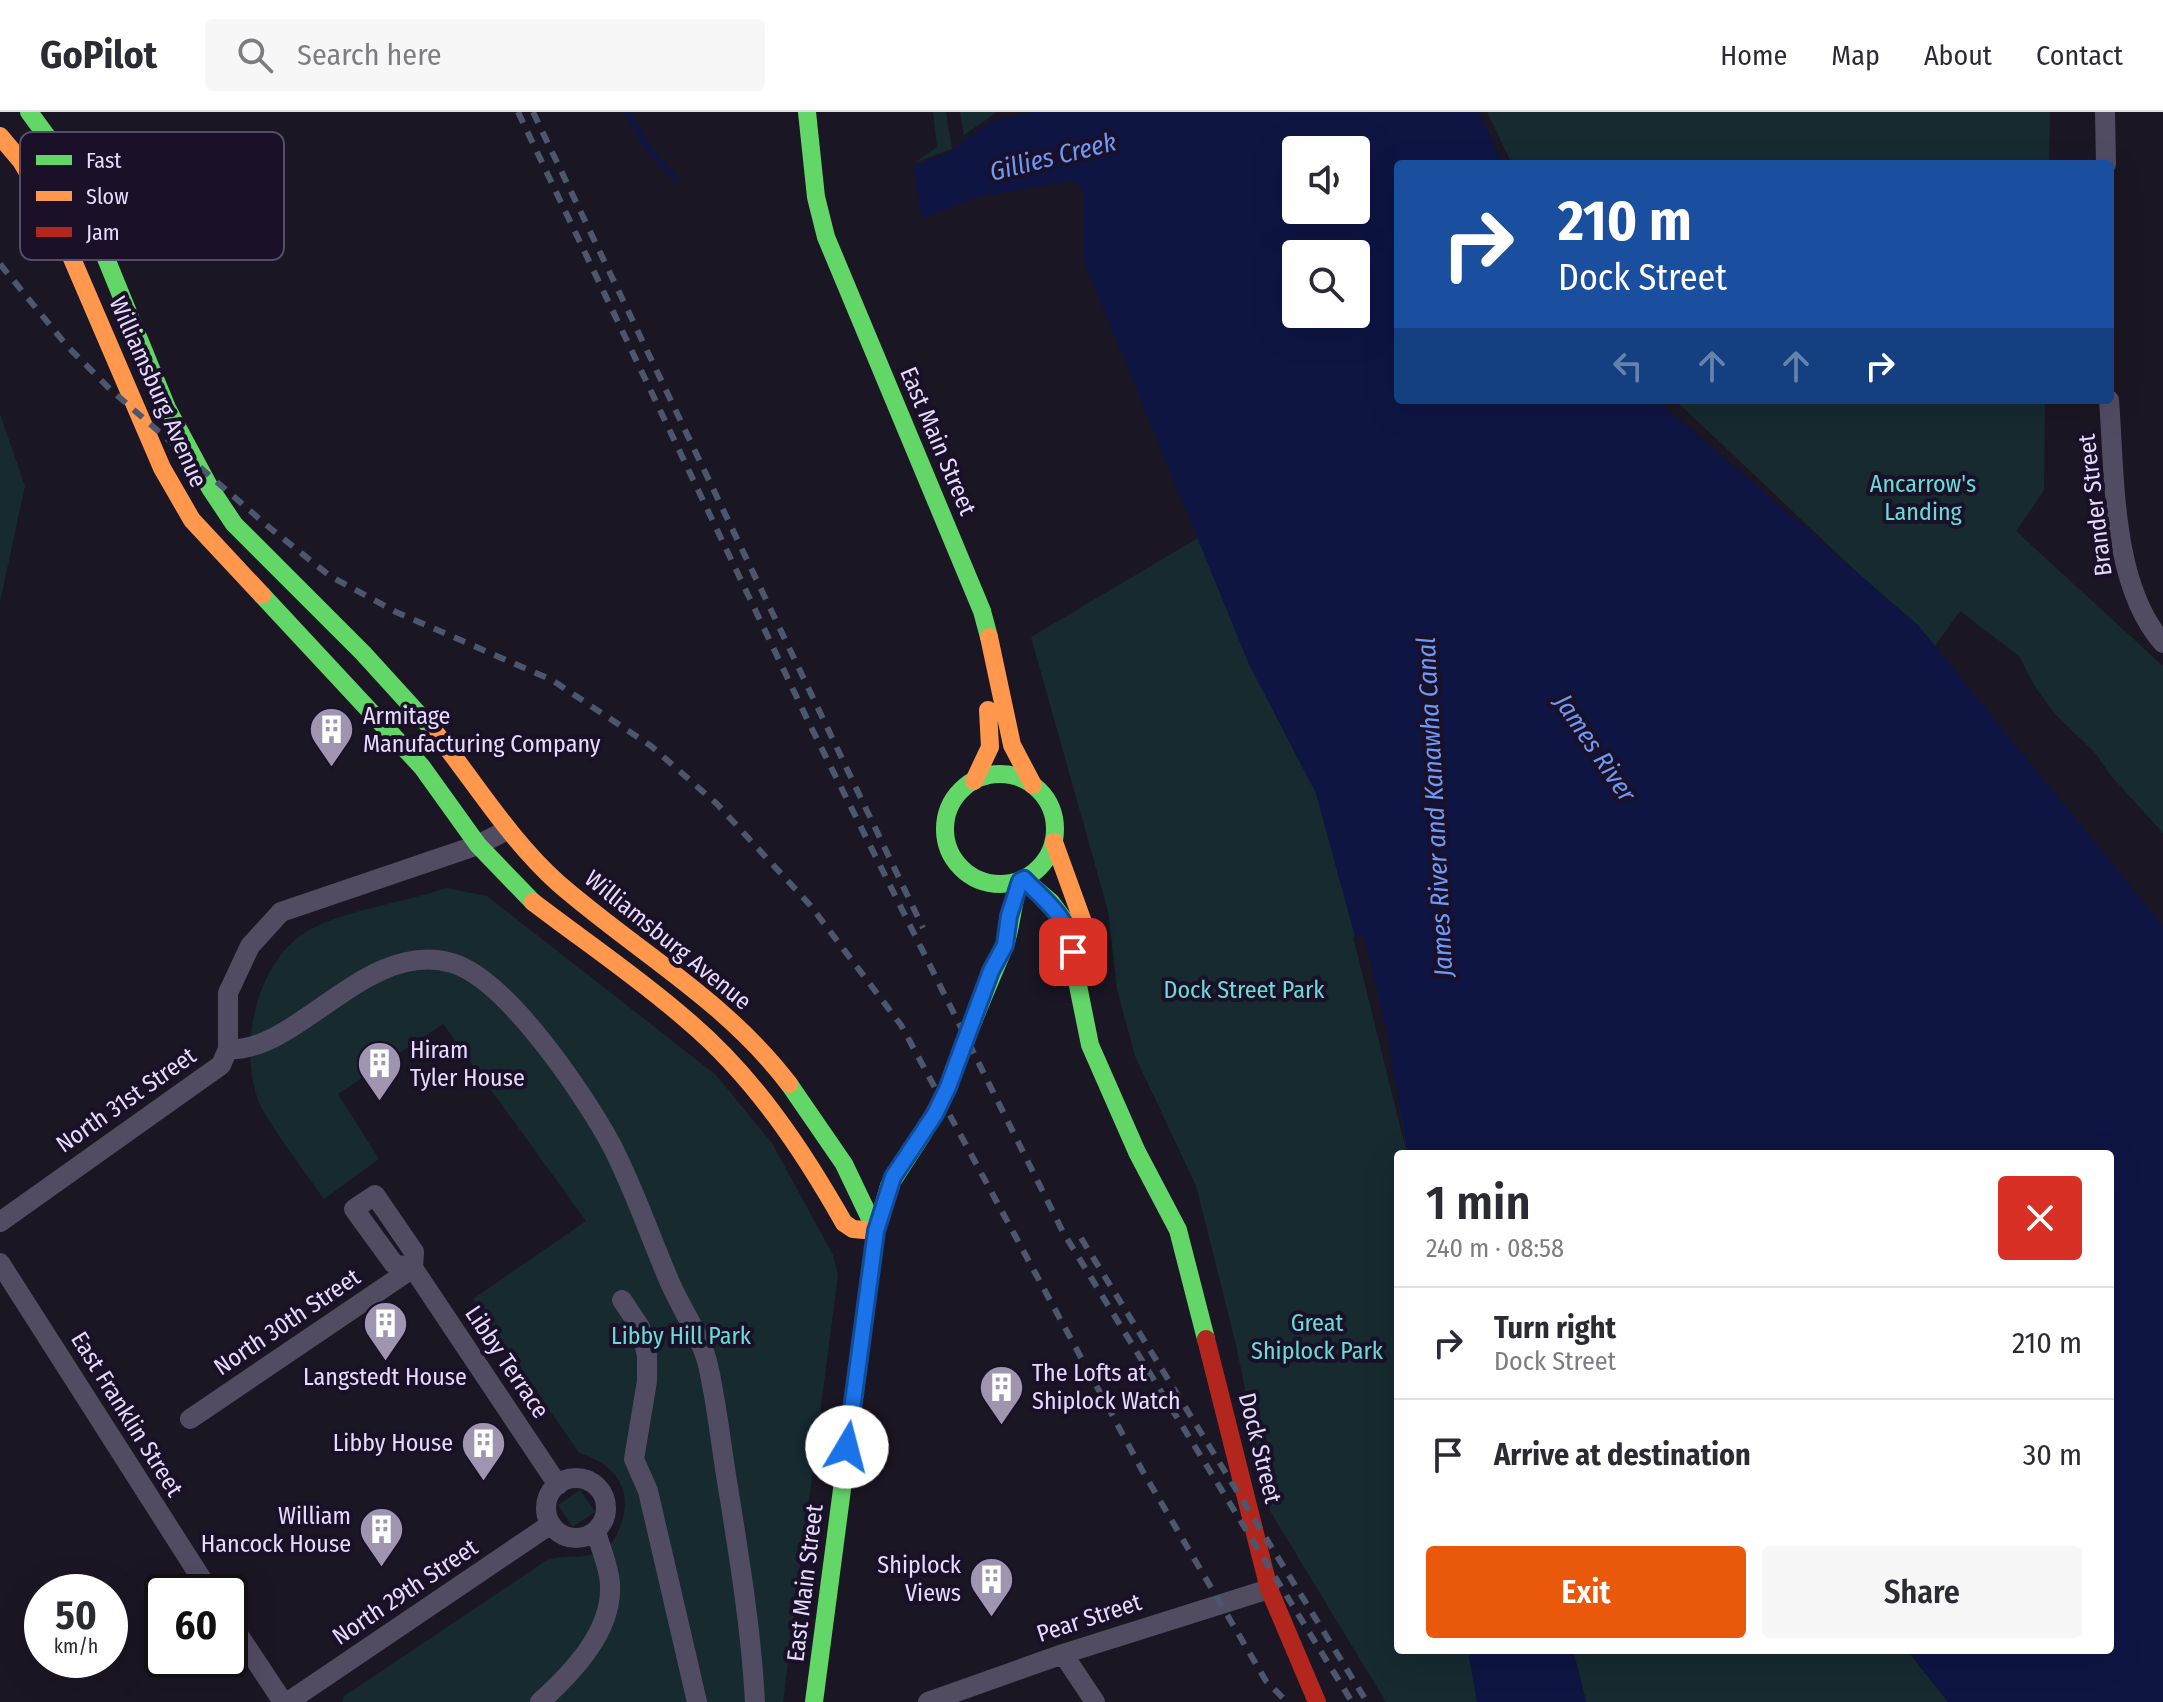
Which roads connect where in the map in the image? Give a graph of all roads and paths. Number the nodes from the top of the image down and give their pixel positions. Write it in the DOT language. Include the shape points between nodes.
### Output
graph roads {
  1 [pos="29,112"];
  2 [pos="792,112"];
  3 [pos="807,112"];
  4 [pos="2105,112"];
  5 [pos="44,132"];
  6 [pos="0,136"];
  7 [pos="20,160"];
  8 [pos="2106,160"];
  9 [pos="73,260"];
  10 [pos="107,260"];
  11 [pos="2109,404"];
  12 [pos="2163,643"];
  13 [pos="974,781"];
  14 [pos="1033,785"];
  15 [pos="507,830"];
  16 [pos="1054,842"];
  17 [pos="478,845"];
  18 [pos="969,875"];
  19 [pos="1022,880"];
  20 [pos="985,904"];
  21 [pos="989,933"];
  22 [pos="991,971"];
  23 [pos="228,1049"];
  24 [pos="1166,1203"];
  25 [pos="0,1222"];
  26 [pos="876,1231"];
  27 [pos="0,1263"];
  28 [pos="413,1268"];
  29 [pos="622,1300"];
  30 [pos="190,1419"];
  31 [pos="558,1485"];
  32 [pos="551,1524"];
  33 [pos="596,1531"];
  34 [pos="199,1574"];
  35 [pos="1269,1589"];
  36 [pos="248,1648"];
  37 [pos="1063,1654"];
  38 [pos="286,1702"];
  39 [pos="540,1702"];
  40 [pos="697,1702"];
  41 [pos="755,1702"];
  42 [pos="814,1702"];
  43 [pos="928,1702"];
  44 [pos="1095,1702"];
  45 [pos="1317,1702"];
  1 -- 5 [label="main road, Williamsburg Avenue"];
  2 -- 13 [label="main road, East Main Street" via="799,190 811,238 977,647 991,733"];
  3 -- 14 [label="main road, East Main Street" via="826,237 982,611 1008,742"];
  4 -- 8 [label="street"];
  6 -- 7 [label="main road, Williamsburg Avenue"];
  9 -- 17 [label="main road, Williamsburg Avenue" via="162,468 192,520 422,767"];
  10 -- 15 [label="main road, Williamsburg Avenue" via="174,421 213,497 402,694"];
  11 -- 12 [label="street, Brander Street" via="2117,512 2133,594"];
  13 -- 14 [label="main road" via="998,774"];
  13 -- 18 [label="main road" via="951,803 945,832 951,853"];
  14 -- 16 [label="main road" via="1050,804"];
  15 -- 17 [label="street, North 31st Street"];
  15 -- 26 [label="main road, Williamsburg Avenue" via="569,892 702,993 751,1039 837,1151"];
  16 -- 19 [label="main road" via="1046,861"];
  16 -- 24 [label="main road, Dock Street" via="1085,921 1097,1022"];
  17 -- 23 [label="street, North 31st Street" via="281,912 250,946 228,993"];
  17 -- 26 [label="main road, Williamsburg Avenue" via="561,926 704,1034 790,1132 844,1223"];
  18 -- 19 [label="main road" via="999,884"];
  18 -- 20 [label="main road"];
  19 -- 22 [label="main road, East Main Street" via="1005,945"];
  19 -- 24 [label="main road, Dock Street" via="1051,902 1065,921 1090,1045 1137,1152"];
  21 -- 22 [label="main road, East Main Street"];
  22 -- 26 [label="main road, East Main Street, bridge" via="948,1087 889,1186"];
  23 -- 25 [label="street, North 31st Street" via="221,1065"];
  23 -- 41 [label="street" via="244,1050 272,1038 352,986 415,960 451,963 504,995 611,1144 706,1357 738,1544"];
  24 -- 35 [label="main road, Dock Street" via="1190,1268"];
  26 -- 42 [label="main road, East Main Street"];
  27 -- 34 [label="street, East Franklin Street"];
  28 -- 30 [label="street, North 30th Street"];
  28 -- 31 [label="street, Libby Terrace"];
  29 -- 40 [label="street" via="640,1327 647,1355 636,1468 648,1491"];
  31 -- 32 [label="street" via="546,1508"];
  31 -- 33 [label="street" via="577,1479 596,1486 606,1514"];
  32 -- 33 [label="street" via="567,1537"];
  32 -- 38 [label="street, North 29th Street"];
  33 -- 39 [label="street" via="611,1584 609,1605 584,1654"];
  35 -- 37 [label="street, Pear Street"];
  35 -- 45 [label="main road, Dock Street"];
  36 -- 38 [label="street"];
  37 -- 43 [label="street, Pear Street"];
  37 -- 44 [label="street"];
}
